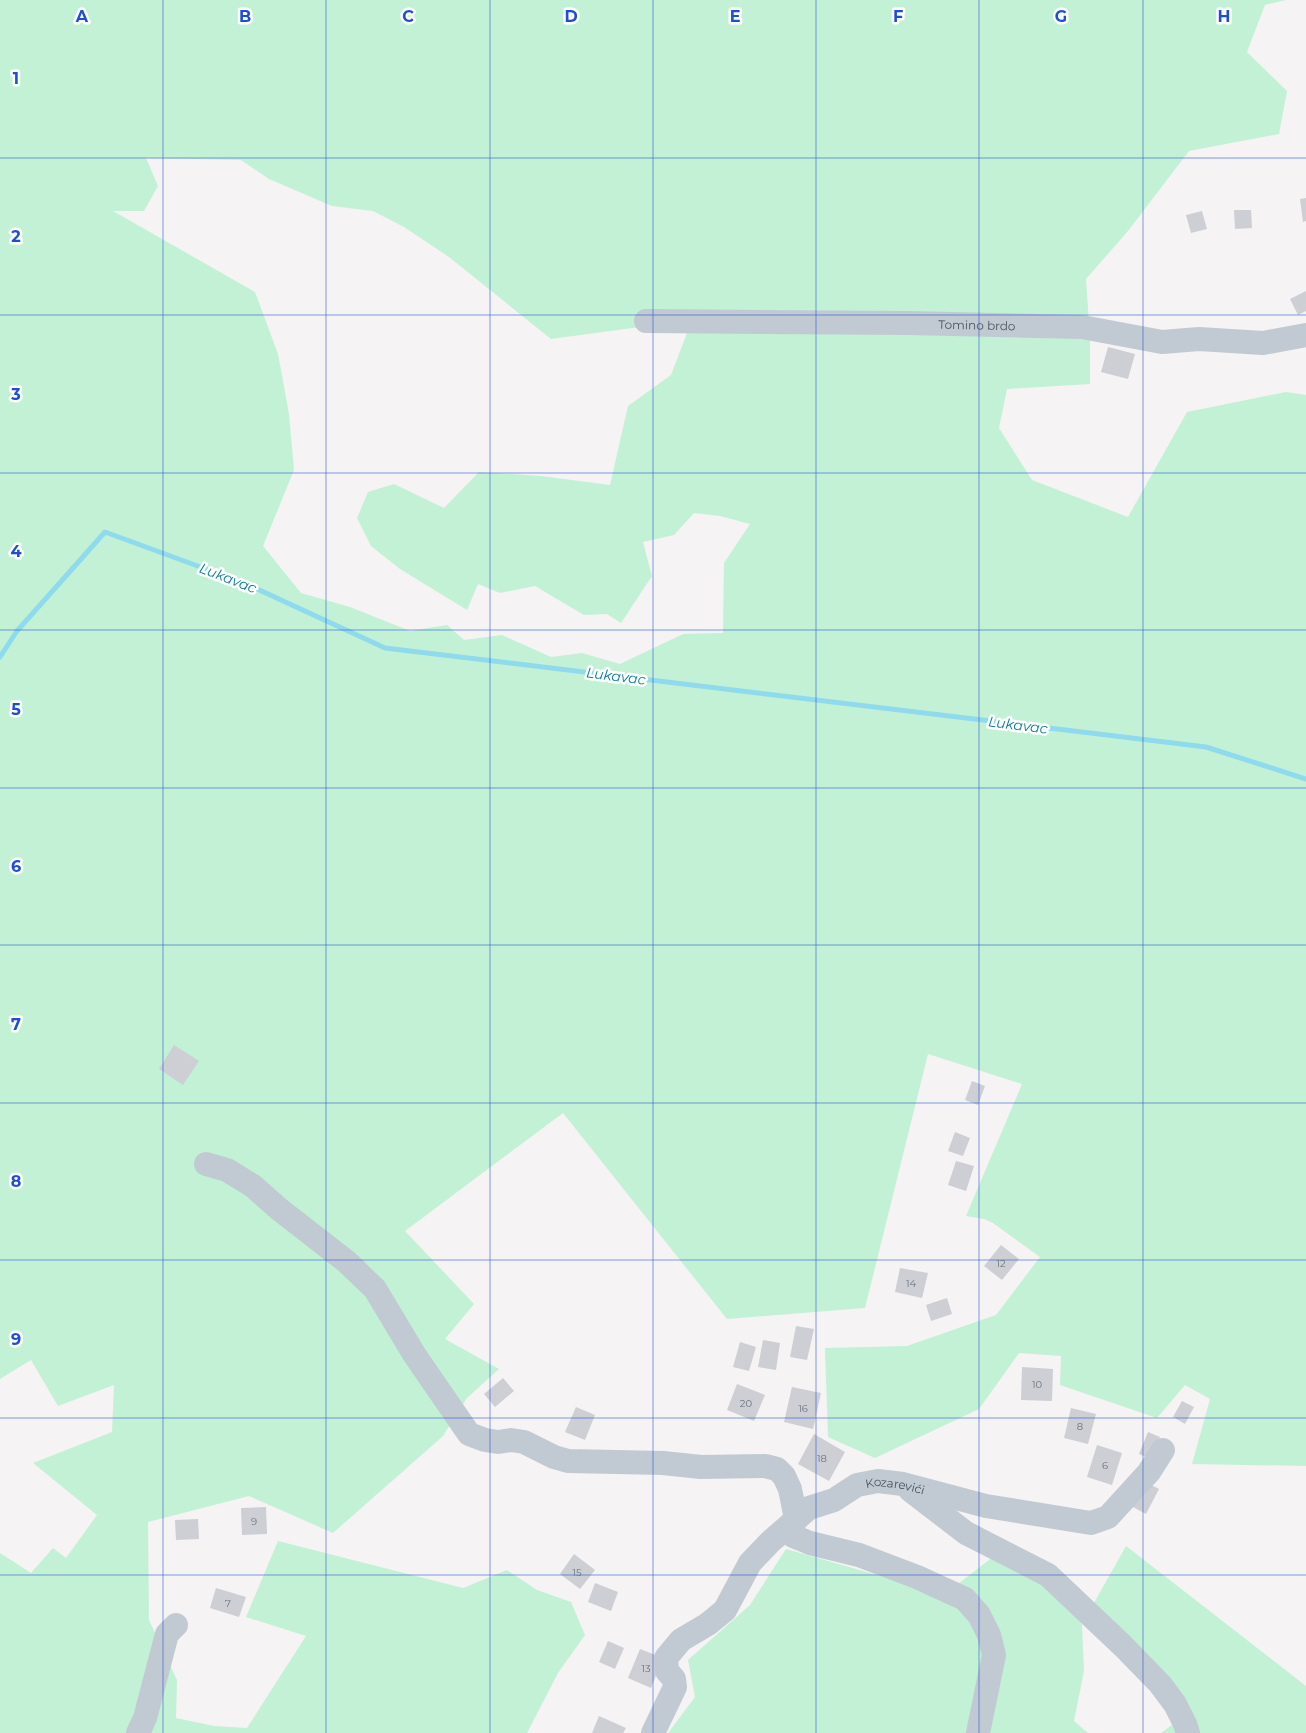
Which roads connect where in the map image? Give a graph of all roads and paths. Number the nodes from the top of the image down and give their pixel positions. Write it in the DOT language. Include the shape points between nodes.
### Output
graph roads {
  1 [pos="646,321"];
  2 [pos="1306,335"];
  3 [pos="206,1164"];
  4 [pos="1163,1450"];
  5 [pos="903,1484"];
  6 [pos="796,1519"];
  7 [pos="176,1625"];
  8 [pos="138,1733"];
  9 [pos="653,1733"];
  10 [pos="978,1733"];
  11 [pos="1188,1733"];
  1 -- 2 [label="street, Tomino brdo" via="1082,327 1162,342 1198,339 1263,343"];
  3 -- 6 [label="street" via="227,1170 253,1186 278,1210 347,1262 375,1289 414,1354 469,1434 498,1442 524,1442 568,1461 701,1467 765,1466 777,1469 790,1489"];
  4 -- 5 [label="street, Kozarevići" via="1149,1472 1108,1517 1091,1523 986,1506"];
  5 -- 6 [label="street, Kozarevići" via="878,1481 857,1486 834,1500 809,1508"];
  5 -- 11 [label="street" via="966,1533 1048,1575 1160,1684 1186,1724"];
  6 -- 9 [label="street, Kozarevići" via="750,1563 725,1610 681,1640 666,1658 674,1687"];
  6 -- 10 [label="street" via="791,1530 793,1536 858,1555 966,1599 989,1635 994,1655"];
  7 -- 8 [label="street" via="167,1634 146,1718"];
}
